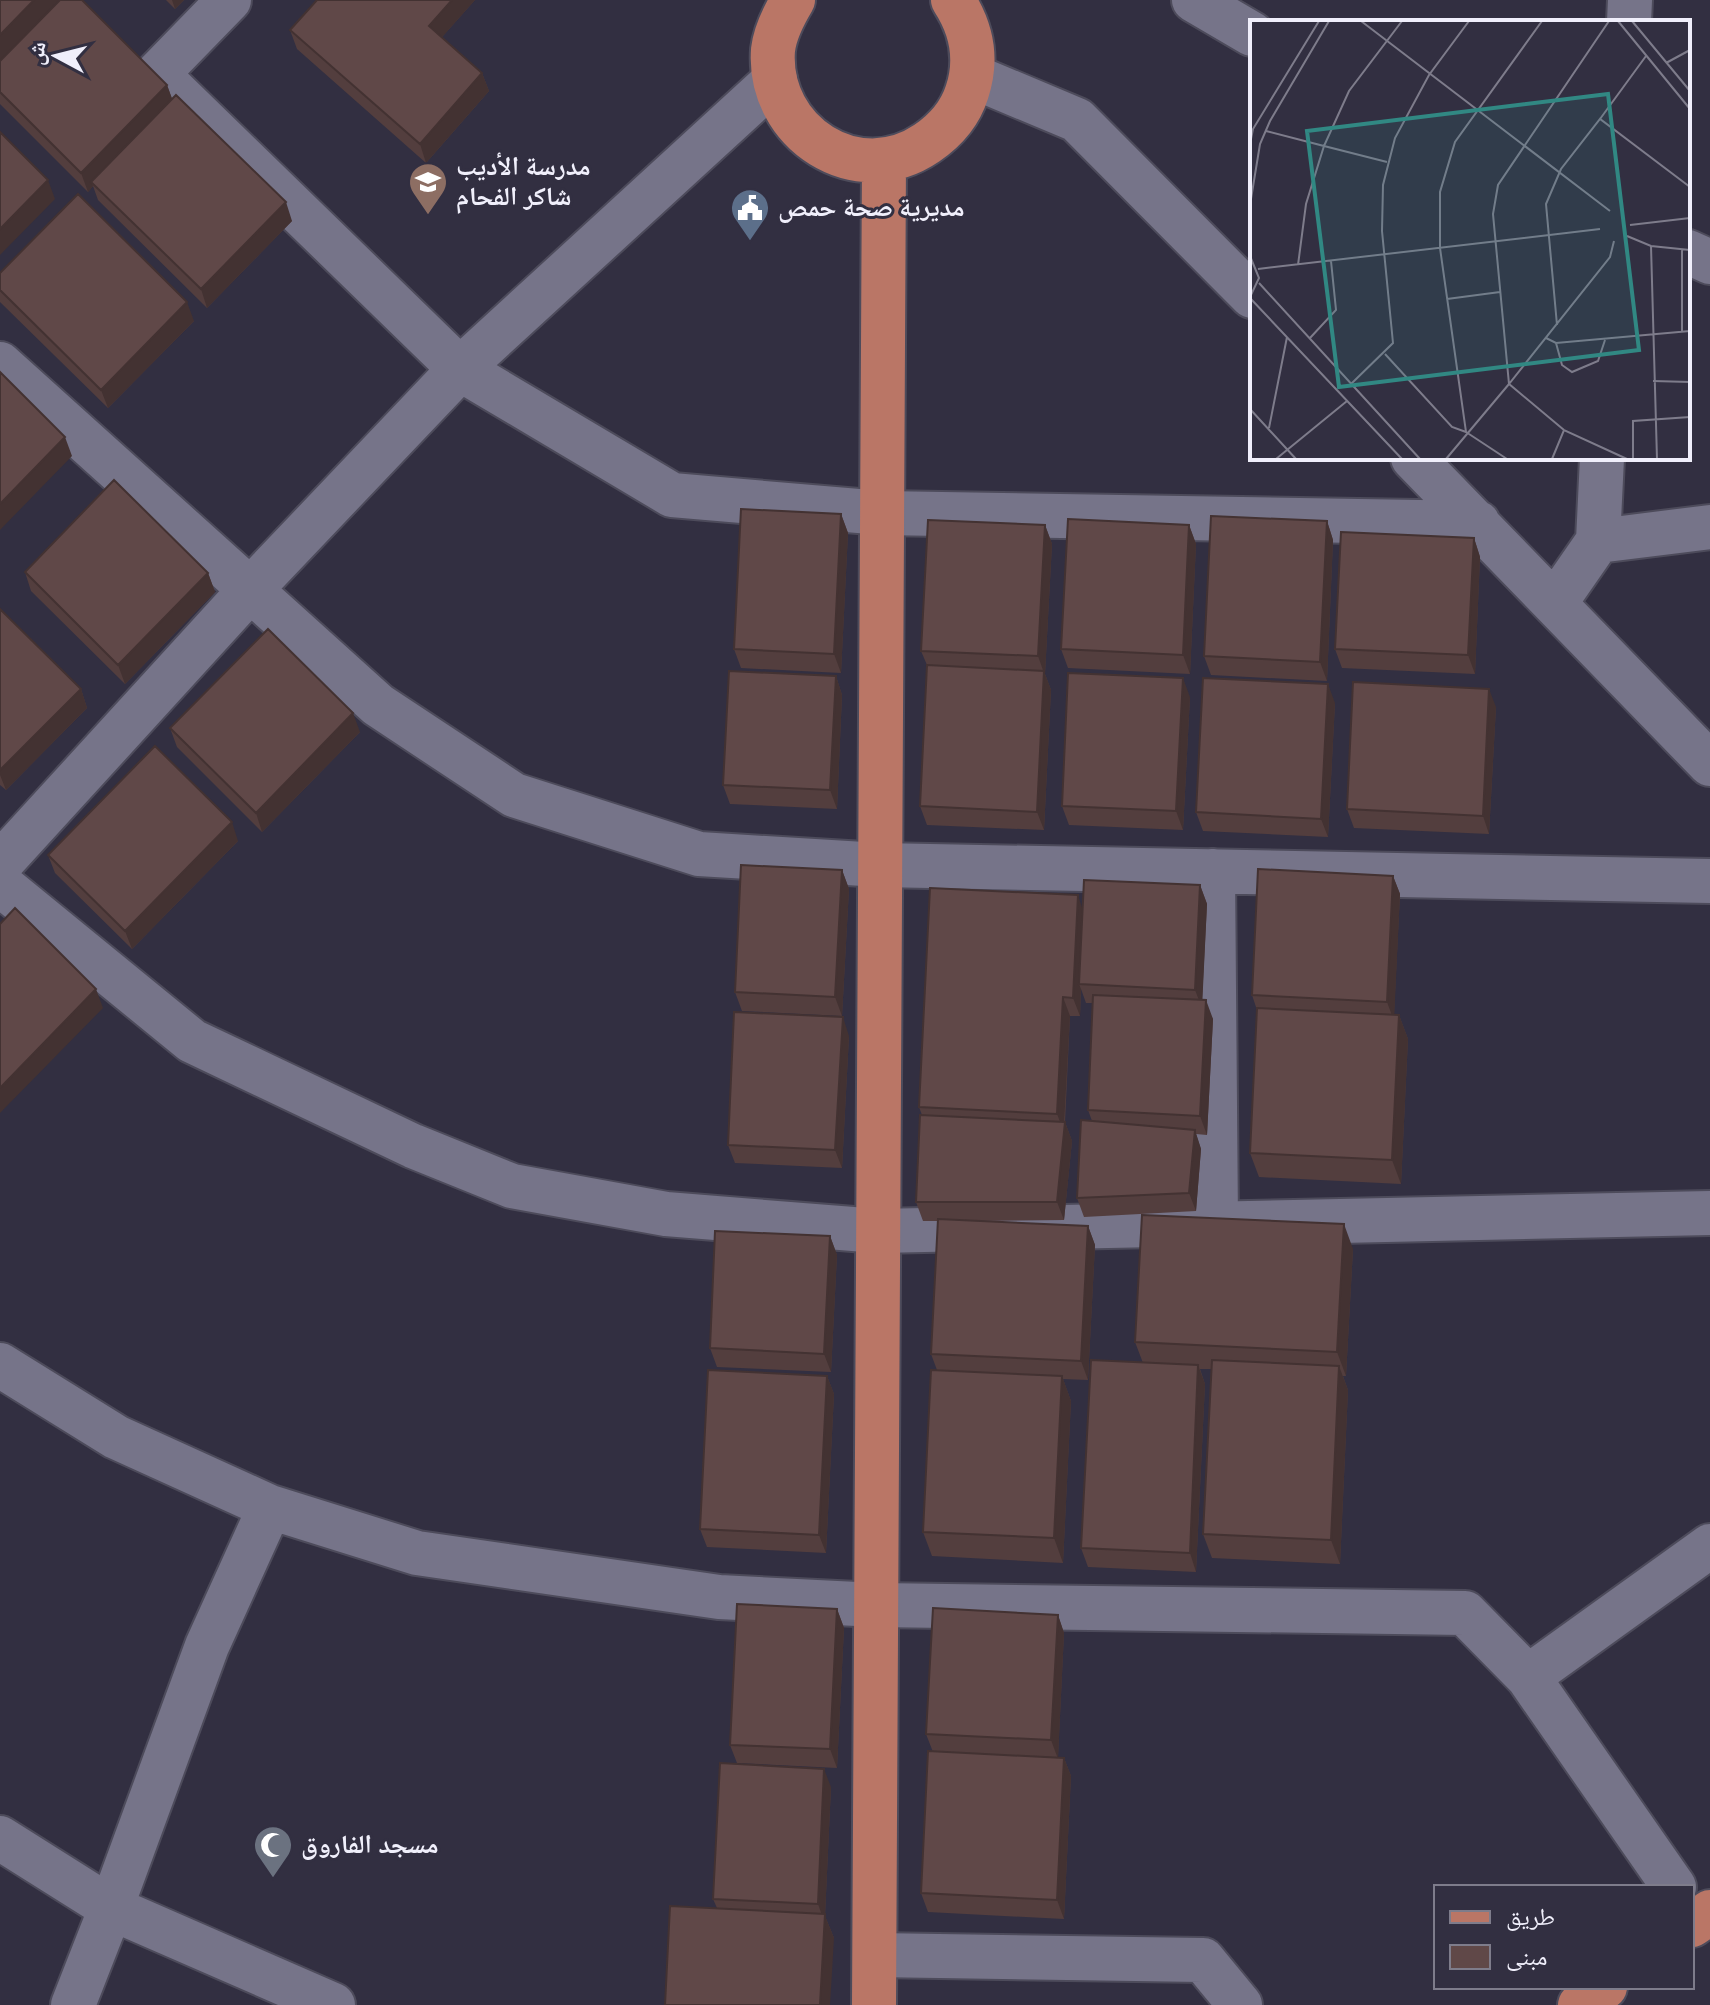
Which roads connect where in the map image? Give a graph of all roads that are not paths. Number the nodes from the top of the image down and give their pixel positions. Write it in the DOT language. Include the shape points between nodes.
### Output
graph roads {
  1 [pos="229,0"];
  2 [pos="793,0"];
  3 [pos="953,0"];
  4 [pos="1194,0"];
  5 [pos="1630,0"];
  6 [pos="1629,20"];
  7 [pos="1250,33"];
  8 [pos="124,42"];
  9 [pos="157,74"];
  10 [pos="972,76"];
  11 [pos="775,80"];
  12 [pos="884,161"];
  13 [pos="1690,253"];
  14 [pos="1710,262"];
  15 [pos="1250,294"];
  16 [pos="0,364"];
  17 [pos="460,369"];
  18 [pos="1602,460"];
  19 [pos="1431,464"];
  20 [pos="882,513"];
  21 [pos="1478,523"];
  22 [pos="1710,527"];
  23 [pos="1598,541"];
  24 [pos="250,590"];
  25 [pos="1555,603"];
  26 [pos="1710,764"];
  27 [pos="0,864"];
  28 [pos="880,865"];
  29 [pos="1213,871"];
  30 [pos="1710,881"];
  31 [pos="0,884"];
  32 [pos="1710,1213"];
  33 [pos="1216,1223"];
  34 [pos="878,1231"];
  35 [pos="0,1365"];
  36 [pos="270,1507"];
  37 [pos="1710,1546"];
  38 [pos="877,1605"];
  39 [pos="1528,1677"];
  40 [pos="0,1838"];
  41 [pos="1675,1885"];
  42 [pos="111,1908"];
  43 [pos="875,1955"];
  44 [pos="1602,1989"];
  45 [pos="73,2005"];
  46 [pos="333,2005"];
  47 [pos="874,2005"];
  48 [pos="1240,2005"];
  49 [pos="1580,2005"];
  1 -- 9 [label="street"];
  2 -- 11 [label="main road" via="773,49"];
  3 -- 10 [label="main road" via="973,46"];
  4 -- 7 [label="street"];
  5 -- 6 [label="street"];
  8 -- 9 [label="street"];
  9 -- 17 [label="street"];
  10 -- 12 [label="main road" via="962,107 942,133 915,152"];
  10 -- 15 [label="street" via="1077,120"];
  11 -- 12 [label="main road" via="784,108 802,132 826,149 854,159"];
  11 -- 17 [label="street"];
  12 -- 20 [label="main road"];
  13 -- 14 [label="street"];
  16 -- 24 [label="street"];
  17 -- 20 [label="street" via="672,495"];
  17 -- 24 [label="street"];
  18 -- 23 [label="street"];
  19 -- 21 [label="street"];
  20 -- 21 [label="street"];
  20 -- 28 [label="main road"];
  21 -- 25 [label="street"];
  22 -- 23 [label="street"];
  23 -- 25 [label="street"];
  24 -- 27 [label="street"];
  24 -- 28 [label="street" via="378,705 514,795 699,854"];
  25 -- 26 [label="street"];
  28 -- 29 [label="street"];
  28 -- 34 [label="main road"];
  29 -- 30 [label="street"];
  29 -- 33 [label="street"];
  31 -- 34 [label="street" via="192,1041 413,1146 512,1186 666,1214"];
  32 -- 33 [label="street"];
  33 -- 34 [label="street"];
  34 -- 38 [label="main road"];
  35 -- 36 [label="street" via="116,1437"];
  36 -- 38 [label="street" via="417,1553 719,1597"];
  36 -- 42 [label="street" via="207,1646"];
  37 -- 39 [label="street"];
  38 -- 39 [label="street" via="1465,1613"];
  38 -- 43 [label="main road"];
  39 -- 41 [label="street"];
  40 -- 42 [label="street"];
  42 -- 45 [label="street"];
  42 -- 46 [label="street"];
  43 -- 47 [label="main road"];
  43 -- 48 [label="street" via="1203,1960"];
  44 -- 49 [label="main road"];
}
